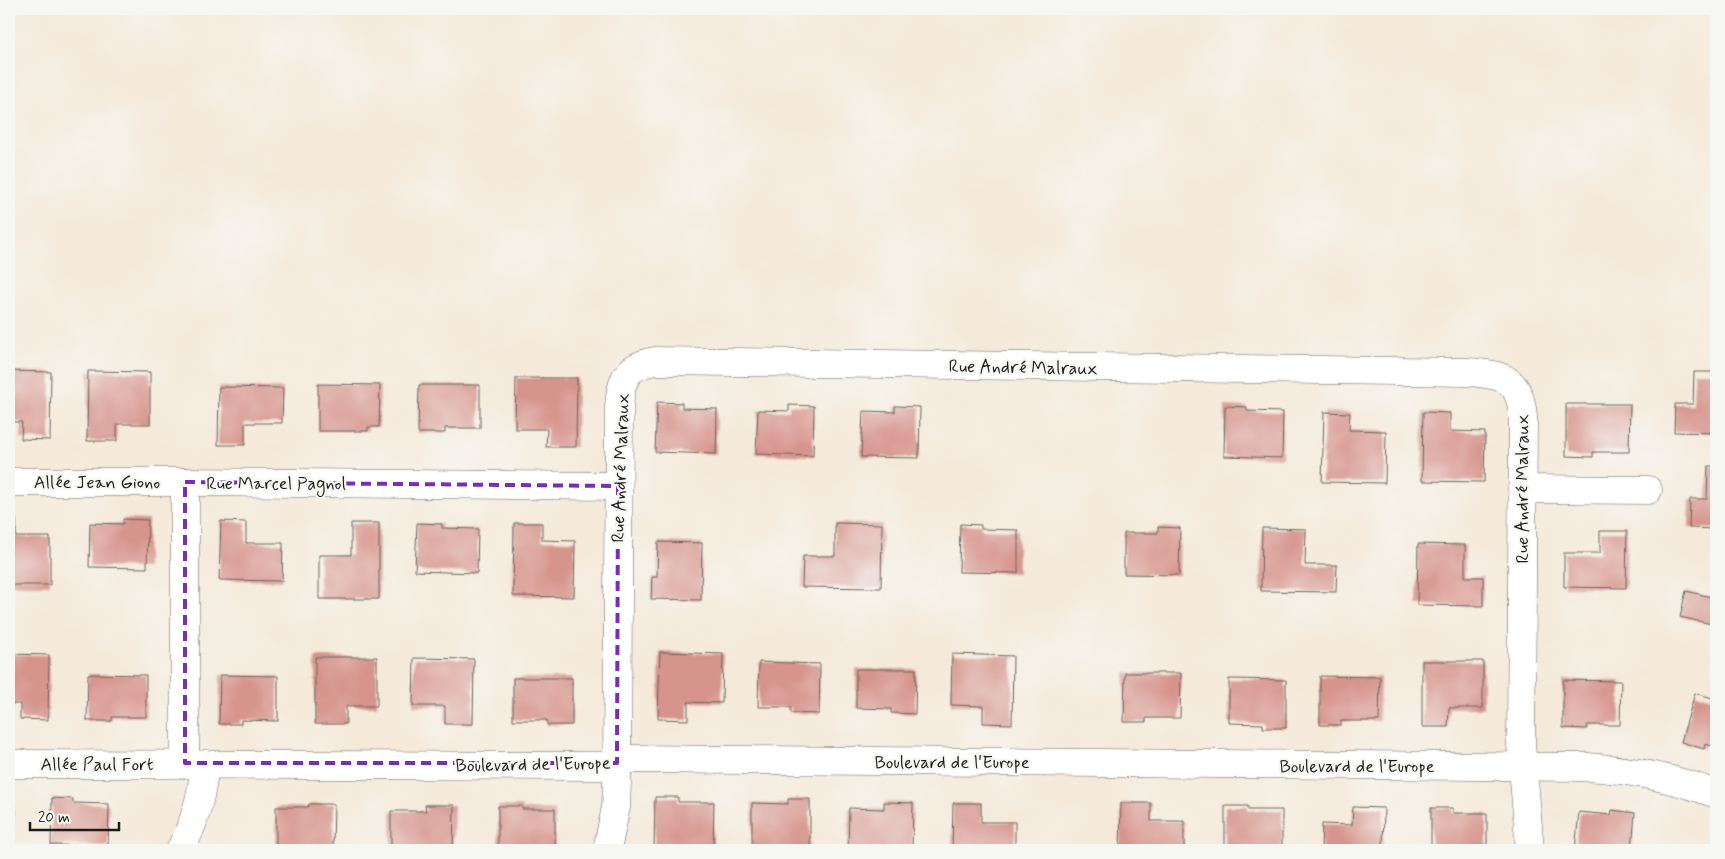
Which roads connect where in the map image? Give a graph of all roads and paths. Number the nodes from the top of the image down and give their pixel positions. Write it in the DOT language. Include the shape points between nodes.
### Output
graph roads {
  1 [pos="9,482"];
  2 [pos="185,482"];
  3 [pos="618,486"];
  4 [pos="1522,490"];
  5 [pos="1648,490"];
  6 [pos="617,763"];
  7 [pos="9,764"];
  8 [pos="195,764"];
  9 [pos="1522,767"];
  10 [pos="1716,794"];
  11 [pos="180,850"];
  12 [pos="606,850"];
  13 [pos="1530,850"];
  1 -- 2 [label="street, Allée Jean Giono"];
  2 -- 3 [label="street, Rue Marcel Pagnol"];
  2 -- 8 [label="street, Rue Marcel Pagnol"];
  3 -- 4 [label="street, Rue André Malraux" via="619,407 623,381 630,370 655,361 1484,373 1505,378 1520,394 1523,417"];
  3 -- 6 [label="street, Rue André Malraux"];
  4 -- 5 [label="street"];
  4 -- 9 [label="street, Rue André Malraux"];
  6 -- 8 [label="street, Boulevard de l'Europe" via="604,766"];
  6 -- 9 [label="street, Boulevard de l'Europe" via="639,760"];
  6 -- 12 [label="street, Rue André Malraux" via="616,807"];
  7 -- 8 [label="street, Allée Paul Fort"];
  8 -- 11 [label="street, Rue Marcel Pagnol" via="200,797"];
  9 -- 10 [label="street, Boulevard de l'Europe" via="1629,770"];
  9 -- 13 [label="street, Rue André Malraux"];
}
